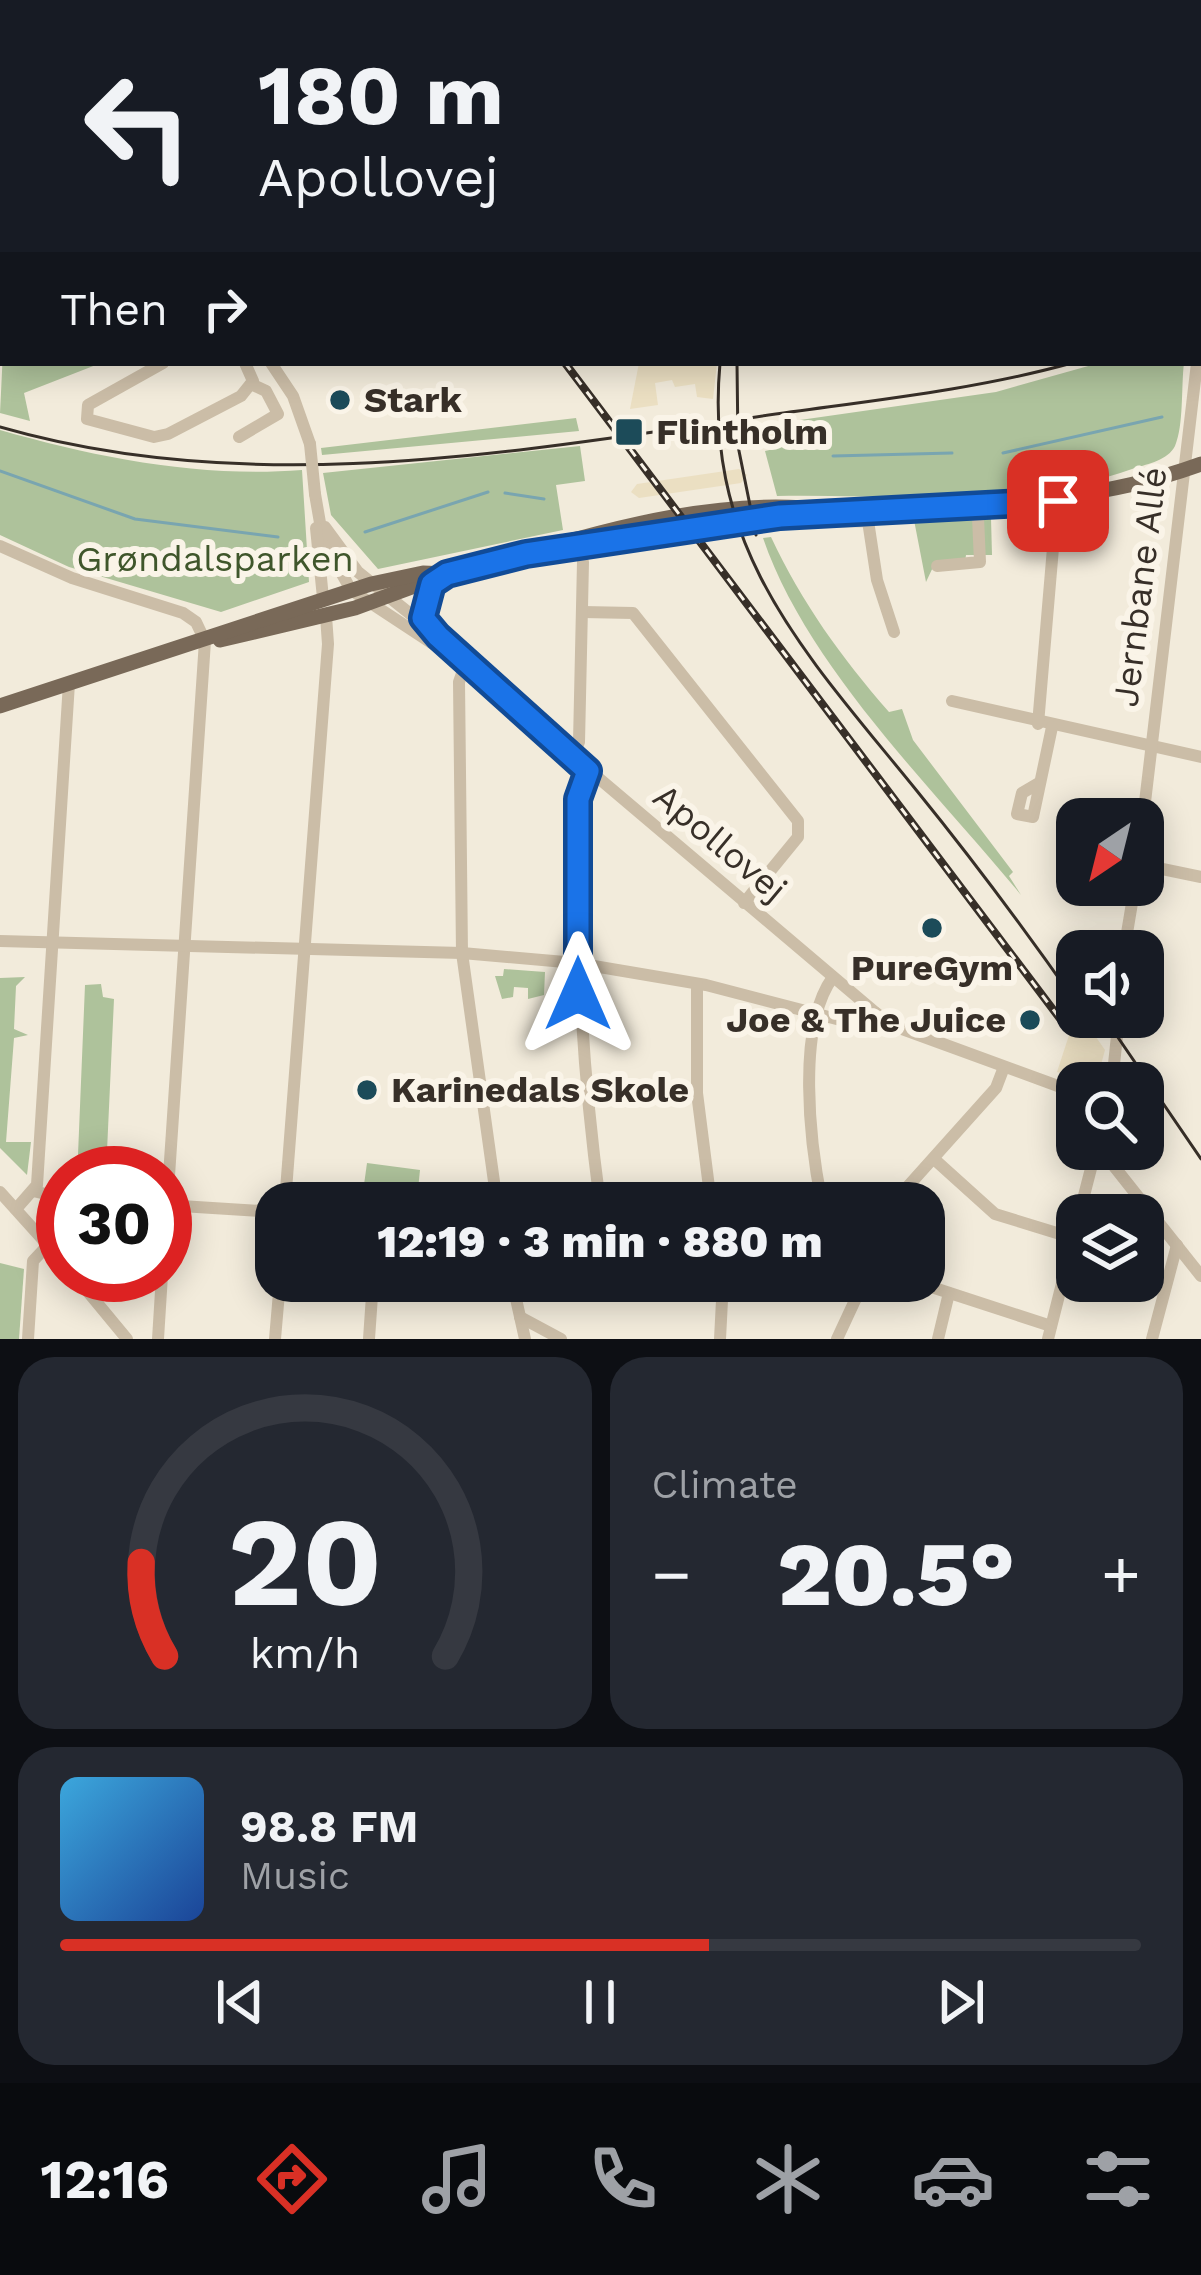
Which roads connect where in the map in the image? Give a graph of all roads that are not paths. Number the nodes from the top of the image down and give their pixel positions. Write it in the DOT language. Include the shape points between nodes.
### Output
graph roads {
  1 [pos="158,366"];
  2 [pos="245,366"];
  3 [pos="273,366"];
  4 [pos="1197,366"];
  5 [pos="251,384"];
  6 [pos="239,437"];
  7 [pos="1201,464"];
  8 [pos="1184,470"];
  9 [pos="1058,501"];
  10 [pos="826,510"];
  11 [pos="319,516"];
  12 [pos="780,516"];
  13 [pos="978,517"];
  14 [pos="627,532"];
  15 [pos="0,546"];
  16 [pos="583,562"];
  17 [pos="937,566"];
  18 [pos="439,579"];
  19 [pos="371,584"];
  20 [pos="351,590"];
  21 [pos="390,595"];
  22 [pos="323,598"];
  23 [pos="369,603"];
  24 [pos="583,612"];
  25 [pos="326,616"];
  26 [pos="894,632"];
  27 [pos="438,636"];
  28 [pos="205,641"];
  29 [pos="462,663"];
  30 [pos="69,683"];
  31 [pos="952,701"];
  32 [pos="0,706"];
  33 [pos="1045,725"];
  34 [pos="1151,748"];
  35 [pos="1201,757"];
  36 [pos="573,758"];
  37 [pos="588,771"];
  38 [pos="1039,783"];
  39 [pos="1145,798"];
  40 [pos="1164,869"];
  41 [pos="1201,877"];
  42 [pos="744,903"];
  43 [pos="0,940"];
  44 [pos="53,941"];
  45 [pos="183,942"];
  46 [pos="304,945"];
  47 [pos="462,953"];
  48 [pos="576,963"];
  49 [pos="833,977"];
  50 [pos="697,984"];
  51 [pos="818,1011"];
  52 [pos="876,1013"];
  53 [pos="1004,1067"];
  54 [pos="1056,1086"];
  55 [pos="170,1146"];
  56 [pos="934,1159"];
  57 [pos="1117,1170"];
  58 [pos="287,1182"];
  59 [pos="494,1182"];
  60 [pos="597,1182"];
  61 [pos="708,1182"];
  62 [pos="819,1182"];
  63 [pos="913,1182"];
  64 [pos="33,1191"];
  65 [pos="0,1192"];
  66 [pos="36,1192"];
  67 [pos="192,1207"];
  68 [pos="16,1209"];
  69 [pos="255,1211"];
  70 [pos="1056,1227"];
  71 [pos="36,1232"];
  72 [pos="1177,1245"];
  73 [pos="36,1258"];
  74 [pos="1201,1276"];
  75 [pos="945,1292"];
  76 [pos="949,1293"];
  77 [pos="96,1302"];
  78 [pos="160,1302"];
  79 [pos="278,1302"];
  80 [pos="373,1302"];
  81 [pos="517,1302"];
  82 [pos="722,1302"];
  83 [pos="854,1302"];
  84 [pos="1057,1302"];
  85 [pos="520,1316"];
  86 [pos="1050,1332"];
  87 [pos="372,1338"];
  88 [pos="28,1339"];
  89 [pos="127,1339"];
  90 [pos="158,1339"];
  91 [pos="275,1339"];
  92 [pos="525,1339"];
  93 [pos="562,1339"];
  94 [pos="720,1339"];
  95 [pos="837,1339"];
  96 [pos="938,1339"];
  97 [pos="1152,1339"];
  1 -- 5 [label="street" via="88,405 87,419 163,436"];
  2 -- 5 [label="street"];
  3 -- 11 [label="street, bridge" via="310,444"];
  4 -- 8 [label="street, Jernbane Allé"];
  5 -- 6 [label="street" via="266,391 278,414"];
  7 -- 8 [label="main road"];
  8 -- 9 [label="main road"];
  8 -- 34 [label="street, Jernbane Allé"];
  9 -- 10 [label="main road"];
  9 -- 33 [label="street"];
  10 -- 12 [label="main road"];
  10 -- 14 [label="main road" via="779,505"];
  11 -- 19 [label="street"];
  11 -- 20 [label="street" via="332,565"];
  11 -- 22 [label="street"];
  12 -- 14 [label="main road"];
  12 -- 26 [label="street" via="868,521"];
  13 -- 17 [label="street" via="980,562"];
  14 -- 18 [label="main road"];
  15 -- 28 [label="street" via="183,613"];
  16 -- 24 [label="street"];
  18 -- 19 [label="main road" via="423,573"];
  18 -- 21 [label="main road"];
  18 -- 27 [label="street" via="423,618"];
  19 -- 20 [label="main road"];
  19 -- 21 [label="street, Apollovej"];
  20 -- 22 [label="main road"];
  20 -- 23 [label="street, Apollovej"];
  21 -- 23 [label="main road"];
  21 -- 27 [label="street, Apollovej"];
  22 -- 25 [label="main road"];
  22 -- 28 [label="main road"];
  23 -- 25 [label="main road"];
  23 -- 29 [label="street, Apollovej"];
  24 -- 36 [label="street"];
  24 -- 42 [label="street" via="633,613 798,821 798,837"];
  25 -- 28 [label="main road"];
  25 -- 46 [label="street"];
  27 -- 29 [label="street, Apollovej"];
  28 -- 30 [label="main road"];
  28 -- 45 [label="street"];
  29 -- 36 [label="street, Apollovej"];
  29 -- 47 [label="street"];
  30 -- 32 [label="main road"];
  30 -- 44 [label="street"];
  31 -- 33 [label="street"];
  33 -- 34 [label="street"];
  33 -- 38 [label="street"];
  34 -- 35 [label="street"];
  34 -- 39 [label="street, Jernbane Allé"];
  36 -- 37 [label="street, Apollovej"];
  37 -- 42 [label="street, Apollovej"];
  37 -- 48 [label="street" via="579,788"];
  40 -- 41 [label="street"];
  42 -- 49 [label="street, Apollovej"];
  43 -- 44 [label="street"];
  44 -- 45 [label="street"];
  44 -- 64 [label="street"];
  45 -- 46 [label="street"];
  45 -- 55 [label="street"];
  46 -- 47 [label="street"];
  46 -- 58 [label="street"];
  47 -- 48 [label="street"];
  47 -- 59 [label="street"];
  48 -- 50 [label="street"];
  48 -- 60 [label="street"];
  49 -- 51 [label="street"];
  49 -- 52 [label="street, Apollovej"];
  50 -- 51 [label="street"];
  50 -- 61 [label="street" via="697,1093"];
  51 -- 52 [label="street" via="852,1023"];
  51 -- 62 [label="street" via="810,1111"];
  52 -- 53 [label="street"];
  53 -- 54 [label="street"];
  53 -- 56 [label="street" via="997,1088"];
  56 -- 63 [label="street"];
  56 -- 70 [label="street" via="995,1214"];
  57 -- 72 [label="street"];
  64 -- 66 [label="street"];
  64 -- 68 [label="street"];
  65 -- 68 [label="street"];
  67 -- 69 [label="street"];
  68 -- 71 [label="street"];
  72 -- 74 [label="street"];
  72 -- 97 [label="street"];
  73 -- 88 [label="street"];
  75 -- 76 [label="street"];
  76 -- 86 [label="street"];
  76 -- 96 [label="street"];
  77 -- 89 [label="street"];
  78 -- 90 [label="street"];
  79 -- 91 [label="street"];
  80 -- 87 [label="street"];
  81 -- 85 [label="street"];
  82 -- 94 [label="street"];
  83 -- 95 [label="street"];
  84 -- 86 [label="street"];
  85 -- 92 [label="street"];
  85 -- 93 [label="street"];
}
